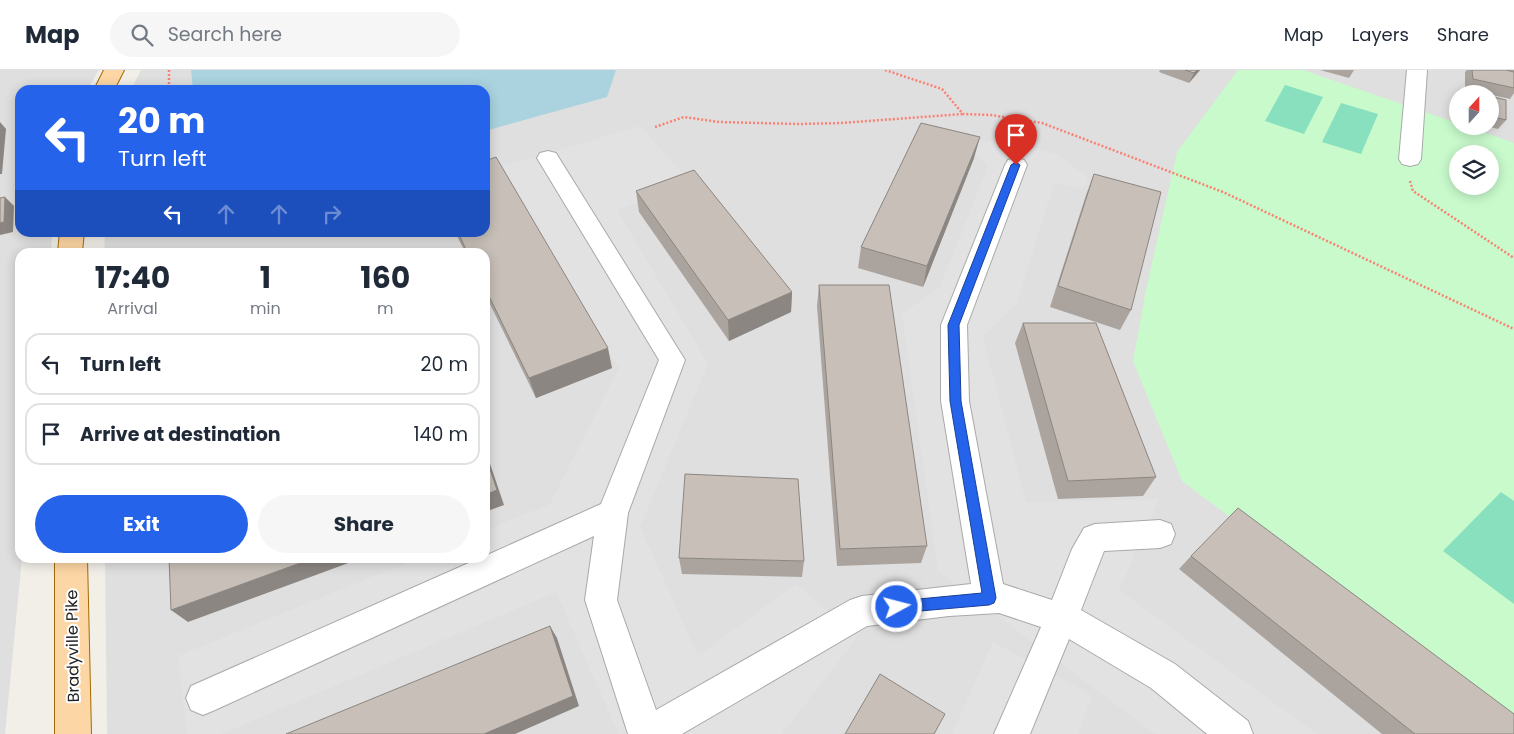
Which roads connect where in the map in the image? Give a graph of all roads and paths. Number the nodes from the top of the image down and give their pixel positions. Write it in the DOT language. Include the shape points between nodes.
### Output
graph roads {
  1 [pos="114,70"];
  2 [pos="169,70"];
  3 [pos="886,70"];
  4 [pos="1417,70"];
  5 [pos="106,85"];
  6 [pos="169,85"];
  7 [pos="963,114"];
  8 [pos="655,127"];
  9 [pos="548,158"];
  10 [pos="1016,165"];
  11 [pos="1409,166"];
  12 [pos="1514,258"];
  13 [pos="1514,329"];
  14 [pos="613,513"];
  15 [pos="1160,534"];
  16 [pos="71,563"];
  17 [pos="989,598"];
  18 [pos="1062,619"];
  19 [pos="204,698"];
  20 [pos="73,734"];
  21 [pos="647,734"];
  22 [pos="1012,734"];
  23 [pos="1235,734"];
  1 -- 5 [label="main road"];
  2 -- 6 [label="path"];
  3 -- 7 [label="path" via="942,89"];
  4 -- 11 [label="street"];
  7 -- 8 [label="path" via="799,124 720,122 684,117"];
  7 -- 13 [label="path" via="991,115 1042,124 1223,192"];
  9 -- 14 [label="street" via="672,360"];
  10 -- 17 [label="street" via="954,325 955,401"];
  11 -- 12 [label="path" via="1412,191"];
  14 -- 19 [label="street"];
  14 -- 21 [label="street" via="601,600"];
  15 -- 18 [label="street" via="1095,538"];
  16 -- 20 [label="main road, Bradyville Pike"];
  17 -- 18 [label="street" via="999,598"];
  17 -- 21 [label="street" via="862,611"];
  18 -- 22 [label="street"];
  18 -- 23 [label="street" via="1163,676"];
}
